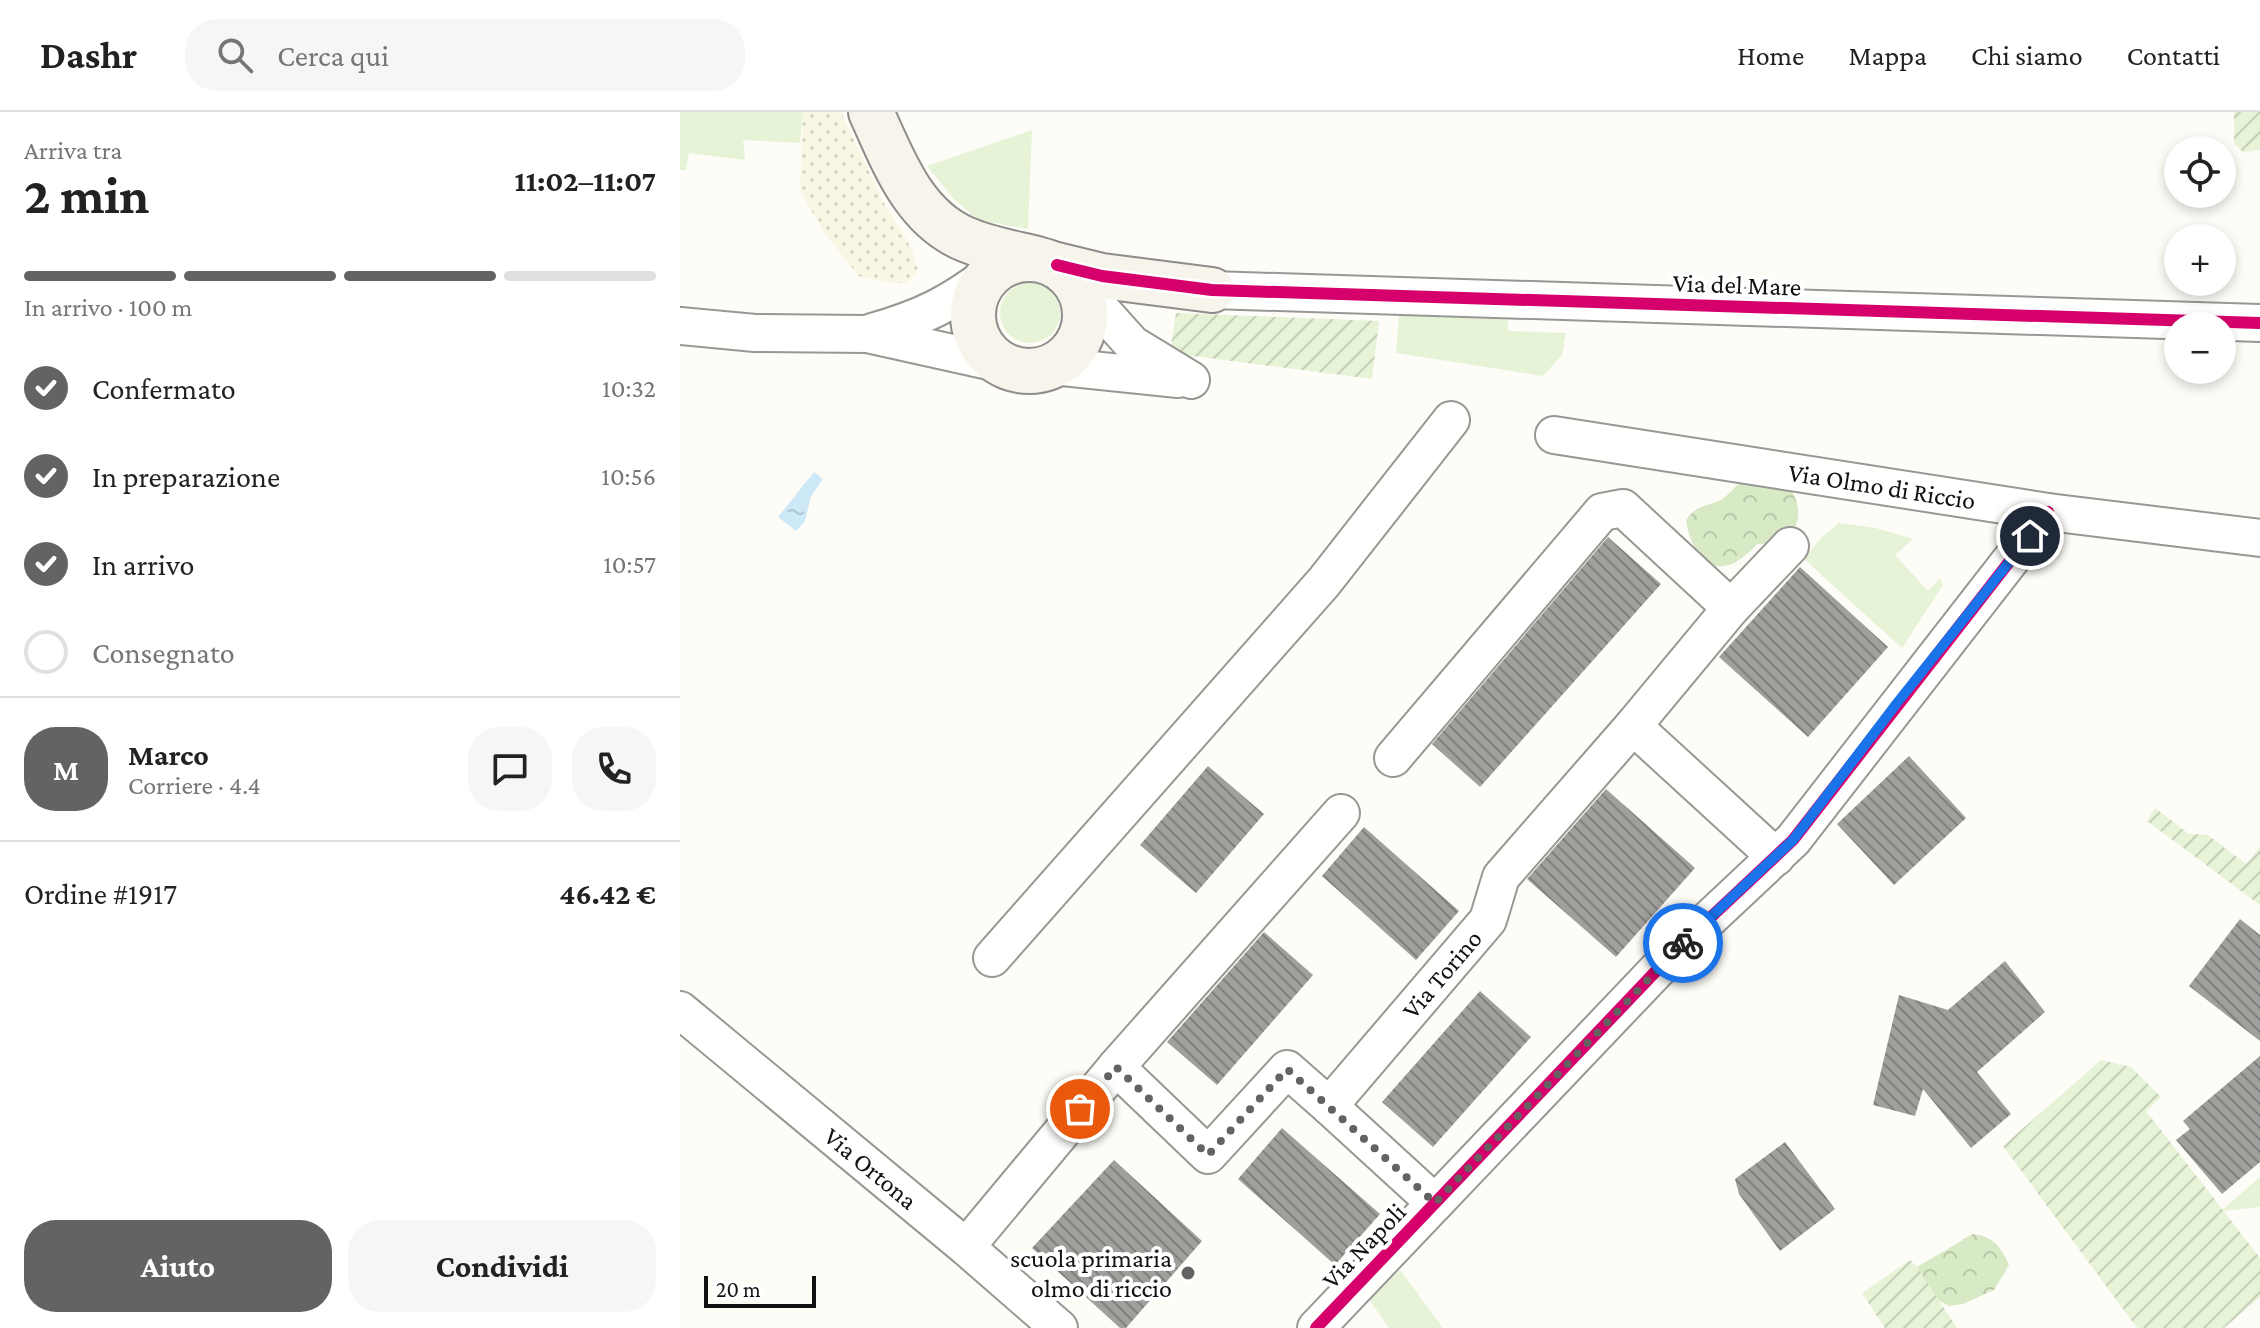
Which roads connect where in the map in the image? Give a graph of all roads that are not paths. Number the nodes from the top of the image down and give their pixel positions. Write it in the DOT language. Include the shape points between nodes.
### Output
graph roads {
  1 [pos="871,112"];
  2 [pos="926,211"];
  3 [pos="1055,267"];
  4 [pos="1212,290"];
  5 [pos="983,316"];
  6 [pos="2260,323"];
  7 [pos="680,326"];
  8 [pos="867,334"];
  9 [pos="1053,366"];
  10 [pos="1451,420"];
  11 [pos="1554,435"];
  12 [pos="2048,512"];
  13 [pos="2260,538"];
  14 [pos="1790,546"];
  15 [pos="1731,608"];
  16 [pos="1633,726"];
  17 [pos="1393,758"];
  18 [pos="1341,813"];
  19 [pos="1776,857"];
  20 [pos="992,958"];
  21 [pos="680,1010"];
  22 [pos="1116,1067"];
  23 [pos="1329,1106"];
  24 [pos="1435,1203"];
  25 [pos="966,1247"];
  26 [pos="1059,1328"];
  27 [pos="1316,1328"];
  1 -- 2 [label="street" via="901,178"];
  2 -- 3 [label="street" via="963,239"];
  2 -- 5 [label="street"];
  3 -- 4 [label="street"];
  3 -- 5 [label="street" via="1021,259"];
  3 -- 9 [label="street" via="1081,292 1086,309 1078,343"];
  3 -- 9 [label="street" via="1132,344 1191,380"];
  4 -- 6 [label="street, Via del Mare"];
  5 -- 8 [label="street"];
  5 -- 8 [label="street" via="916,320"];
  5 -- 9 [label="street" via="1027,371"];
  7 -- 8 [label="street"];
  10 -- 20 [label="street" via="1324,582"];
  11 -- 12 [label="street, Via Olmo di Riccio"];
  12 -- 13 [label="street, Via Olmo di Riccio"];
  12 -- 19 [label="street, Via Napoli"];
  14 -- 15 [label="street, Via Torino"];
  15 -- 16 [label="street, Via Torino"];
  15 -- 17 [label="street" via="1623,508 1602,512"];
  16 -- 19 [label="street"];
  16 -- 23 [label="street, Via Torino" via="1501,877 1488,920"];
  18 -- 22 [label="street"];
  19 -- 24 [label="street, Via Napoli" via="1678,948"];
  21 -- 25 [label="street, Via Ortona"];
  22 -- 23 [label="street" via="1208,1155 1287,1069"];
  22 -- 25 [label="street"];
  23 -- 24 [label="street"];
  24 -- 27 [label="street, Via Napoli"];
  25 -- 26 [label="street, Via Ortona"];
}
